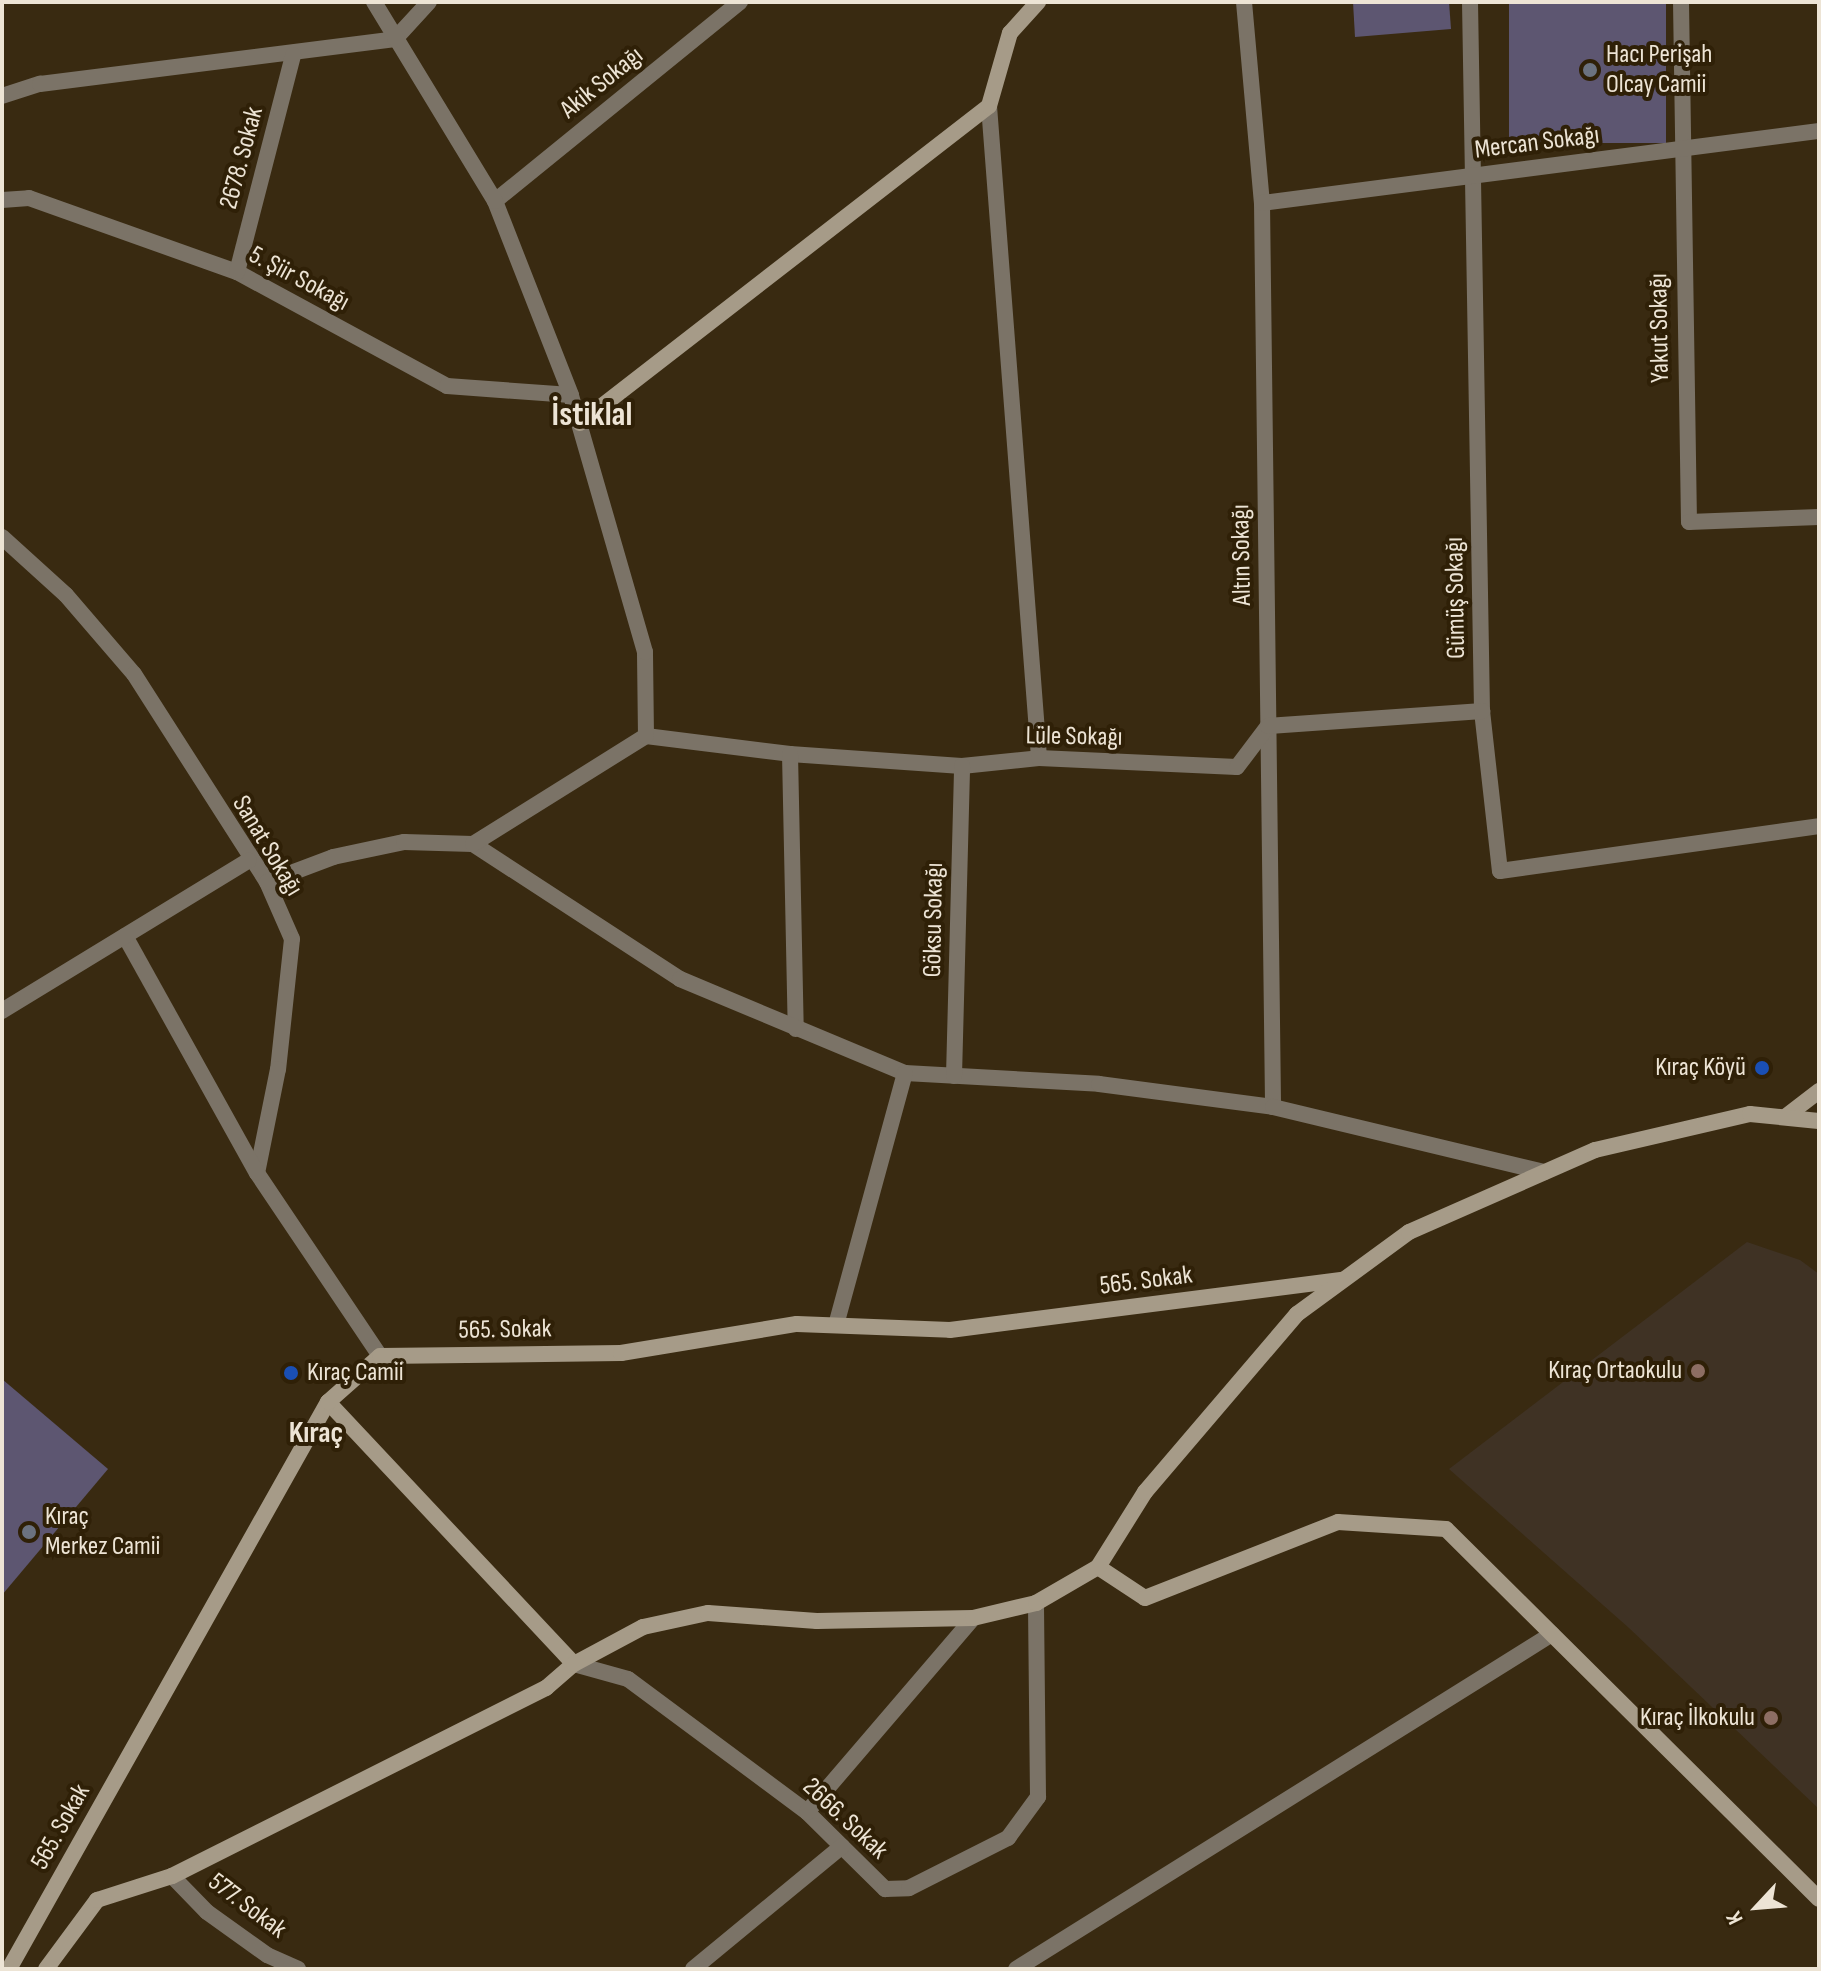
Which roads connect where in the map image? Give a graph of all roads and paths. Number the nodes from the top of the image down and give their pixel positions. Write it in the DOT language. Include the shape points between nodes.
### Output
graph roads {
  1 [pos="374,2"];
  2 [pos="429,2"];
  3 [pos="740,2"];
  4 [pos="1038,2"];
  5 [pos="1244,2"];
  6 [pos="1470,2"];
  7 [pos="1681,2"];
  8 [pos="395,39"];
  9 [pos="293,55"];
  10 [pos="2,96"];
  11 [pos="989,106"];
  12 [pos="1819,131"];
  13 [pos="1680,149"];
  14 [pos="1473,175"];
  15 [pos="2,200"];
  16 [pos="495,201"];
  17 [pos="1262,203"];
  18 [pos="237,272"];
  19 [pos="571,395"];
  20 [pos="580,423"];
  21 [pos="1819,517"];
  22 [pos="2,537"];
  23 [pos="1482,711"];
  24 [pos="1268,726"];
  25 [pos="646,736"];
  26 [pos="790,754"];
  27 [pos="1039,758"];
  28 [pos="962,766"];
  29 [pos="1819,826"];
  30 [pos="473,844"];
  31 [pos="249,860"];
  32 [pos="267,882"];
  33 [pos="125,936"];
  34 [pos="2,1011"];
  35 [pos="796,1029"];
  36 [pos="905,1073"];
  37 [pos="954,1076"];
  38 [pos="1819,1091"];
  39 [pos="1273,1107"];
  40 [pos="1785,1117"];
  41 [pos="1819,1121"];
  42 [pos="1544,1172"];
  43 [pos="257,1173"];
  44 [pos="1344,1279"];
  45 [pos="836,1325"];
  46 [pos="380,1356"];
  47 [pos="328,1402"];
  48 [pos="1098,1567"];
  49 [pos="1036,1603"];
  50 [pos="973,1618"];
  51 [pos="1552,1634"];
  52 [pos="574,1664"];
  53 [pos="807,1812"];
  54 [pos="842,1846"];
  55 [pos="172,1876"];
  56 [pos="1819,1899"];
  57 [pos="9,1969"];
  58 [pos="46,1969"];
  59 [pos="298,1969"];
  60 [pos="693,1969"];
  61 [pos="1016,1969"];
  1 -- 8 [label="street"];
  2 -- 8 [label="street"];
  3 -- 16 [label="street, Akik Sokağı"];
  4 -- 11 [label="street" via="1010,33"];
  5 -- 17 [label="street, Altın Sokağı"];
  6 -- 14 [label="street, Gümüş Sokağı"];
  7 -- 13 [label="street, Yakut Sokağı"];
  8 -- 9 [label="street"];
  8 -- 16 [label="street" via="450,120"];
  9 -- 10 [label="street" via="40,84"];
  9 -- 18 [label="street, 2678. Sokak"];
  11 -- 20 [label="street"];
  11 -- 27 [label="street"];
  12 -- 13 [label="street, Mercan Sokağı"];
  13 -- 14 [label="street, Mercan Sokağı"];
  13 -- 21 [label="street, Yakut Sokağı" via="1689,522"];
  14 -- 17 [label="street, Mercan Sokağı"];
  14 -- 23 [label="street, Gümüş Sokağı"];
  15 -- 18 [label="street, 5. Şiir Sokağı" via="29,198"];
  16 -- 19 [label="street"];
  17 -- 24 [label="street, Altın Sokağı"];
  18 -- 19 [label="street, 5. Şiir Sokağı" via="447,386"];
  19 -- 20 [label="street"];
  20 -- 25 [label="street" via="645,652"];
  22 -- 31 [label="street, Sanat Sokağı" via="66,595 134,674"];
  23 -- 24 [label="street"];
  23 -- 29 [label="street, Gümüş Sokağı" via="1500,871"];
  24 -- 27 [label="street, Lüle Sokağı" via="1237,767"];
  24 -- 39 [label="street, Altın Sokağı"];
  25 -- 26 [label="street, Lüle Sokağı"];
  25 -- 30 [label="street"];
  26 -- 28 [label="street, Lüle Sokağı"];
  26 -- 35 [label="street"];
  27 -- 28 [label="street, Lüle Sokağı"];
  28 -- 37 [label="street, Göksu Sokağı"];
  30 -- 32 [label="street" via="404,842 333,857"];
  30 -- 35 [label="street" via="680,979"];
  31 -- 32 [label="street, Sanat Sokağı"];
  31 -- 33 [label="street"];
  32 -- 43 [label="street, Sanat Sokağı" via="292,939 278,1069"];
  33 -- 34 [label="street"];
  33 -- 43 [label="street"];
  35 -- 36 [label="street"];
  36 -- 37 [label="street"];
  36 -- 45 [label="street"];
  37 -- 39 [label="street" via="1099,1084"];
  38 -- 40 [label="street"];
  39 -- 42 [label="street"];
  40 -- 41 [label="street"];
  40 -- 42 [label="street" via="1750,1114 1610,1146"];
  42 -- 44 [label="street" via="1409,1232"];
  43 -- 46 [label="street"];
  44 -- 45 [label="street, 565. Sokak" via="950,1330"];
  44 -- 48 [label="street" via="1287,1326 1145,1492"];
  45 -- 46 [label="street, 565. Sokak" via="797,1324 621,1353"];
  46 -- 47 [label="street, 565. Sokak"];
  47 -- 52 [label="street"];
  47 -- 57 [label="street, 565. Sokak"];
  48 -- 49 [label="street"];
  48 -- 51 [label="street" via="1145,1598 1338,1522 1446,1529"];
  49 -- 50 [label="street"];
  49 -- 54 [label="street, 2666. Sokak" via="1038,1797 1008,1838 909,1888 885,1889"];
  50 -- 52 [label="street" via="817,1621 708,1613 643,1627"];
  50 -- 53 [label="street"];
  51 -- 56 [label="street"];
  51 -- 61 [label="street"];
  52 -- 53 [label="street, 2666. Sokak" via="628,1679"];
  52 -- 55 [label="street" via="546,1688"];
  53 -- 54 [label="street, 2666. Sokak"];
  54 -- 60 [label="street"];
  55 -- 58 [label="street" via="97,1900"];
  55 -- 59 [label="street, 577. Sokak" via="207,1912 267,1955"];
}
